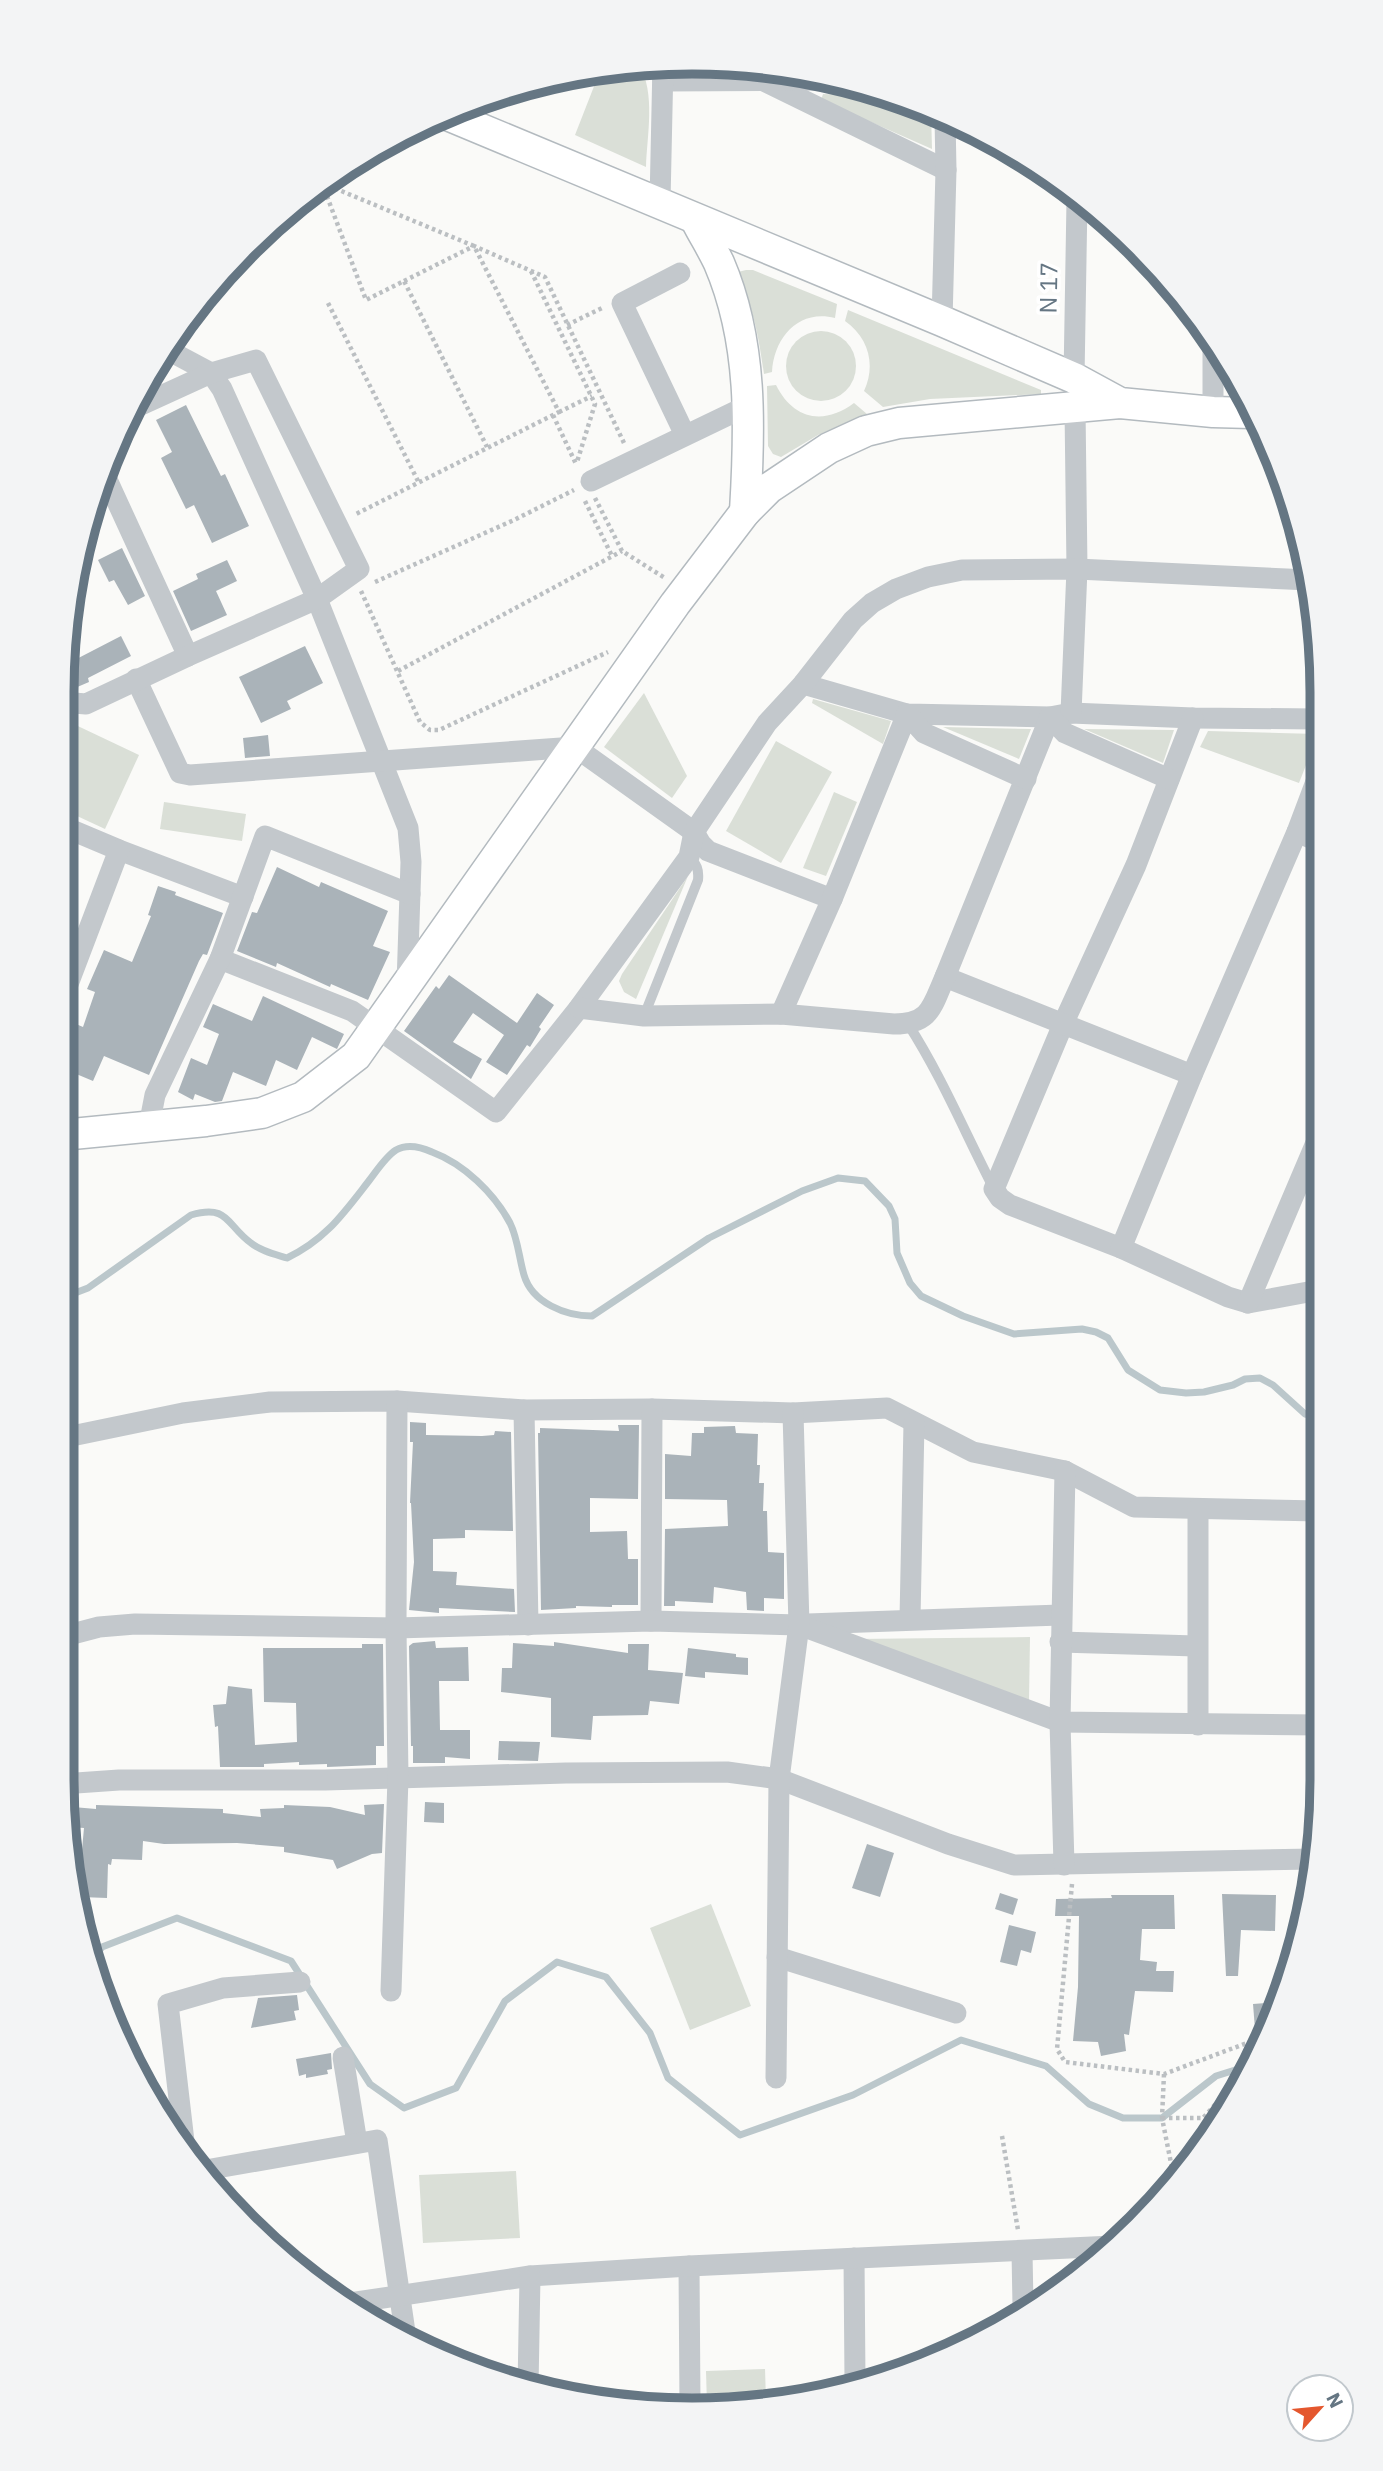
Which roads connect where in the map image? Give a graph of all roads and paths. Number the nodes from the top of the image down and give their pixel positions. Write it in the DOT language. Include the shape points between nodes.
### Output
graph roads {
  1 [pos="662,75"];
  2 [pos="717,75"];
  3 [pos="762,80"];
  4 [pos="775,80"];
  5 [pos="459,120"];
  6 [pos="945,128"];
  7 [pos="946,170"];
  8 [pos="334,188"];
  9 [pos="326,193"];
  10 [pos="660,202"];
  11 [pos="1077,208"];
  12 [pos="696,220"];
  13 [pos="474,246"];
  14 [pos="531,271"];
  15 [pos="680,273"];
  16 [pos="404,281"];
  17 [pos="328,303"];
  18 [pos="609,304"];
  19 [pos="942,321"];
  20 [pos="567,325"];
  21 [pos="174,354"];
  22 [pos="1213,361"];
  23 [pos="211,373"];
  24 [pos="1074,378"];
  25 [pos="592,396"];
  26 [pos="145,403"];
  27 [pos="1120,403"];
  28 [pos="749,405"];
  29 [pos="1075,408"];
  30 [pos="559,412"];
  31 [pos="1213,412"];
  32 [pos="1243,413"];
  33 [pos="553,415"];
  34 [pos="685,435"];
  35 [pos="488,447"];
  36 [pos="628,450"];
  37 [pos="577,462"];
  38 [pos="418,481"];
  39 [pos="109,485"];
  40 [pos="584,486"];
  41 [pos="745,512"];
  42 [pos="346,519"];
  43 [pos="621,551"];
  44 [pos="612,556"];
  45 [pos="371,569"];
  46 [pos="1077,569"];
  47 [pos="666,579"];
  48 [pos="1299,579"];
  49 [pos="377,581"];
  50 [pos="317,599"];
  51 [pos="615,649"];
  52 [pos="188,656"];
  53 [pos="398,671"];
  54 [pos="136,680"];
  55 [pos="803,684"];
  56 [pos="74,703"];
  57 [pos="907,714"];
  58 [pos="1060,715"];
  59 [pos="1193,718"];
  60 [pos="1310,719"];
  61 [pos="575,747"];
  62 [pos="383,761"];
  63 [pos="1026,779"];
  64 [pos="1169,779"];
  65 [pos="1310,798"];
  66 [pos="74,831"];
  67 [pos="694,832"];
  68 [pos="1297,832"];
  69 [pos="1310,838"];
  70 [pos="119,850"];
  71 [pos="689,857"];
  72 [pos="410,894"];
  73 [pos="243,897"];
  74 [pos="832,899"];
  75 [pos="220,959"];
  76 [pos="74,968"];
  77 [pos="945,977"];
  78 [pos="407,985"];
  79 [pos="579,1008"];
  80 [pos="781,1014"];
  81 [pos="644,1016"];
  82 [pos="1064,1023"];
  83 [pos="908,1024"];
  84 [pos="376,1028"];
  85 [pos="1192,1075"];
  86 [pos="149,1126"];
  87 [pos="74,1134"];
  88 [pos="1310,1157"];
  89 [pos="994,1189"];
  90 [pos="1121,1248"];
  91 [pos="1310,1292"];
  92 [pos="1248,1303"];
  93 [pos="397,1401"];
  94 [pos="652,1409"];
  95 [pos="524,1410"];
  96 [pos="793,1413"];
  97 [pos="914,1423"];
  98 [pos="74,1436"];
  99 [pos="1065,1471"];
  100 [pos="1198,1509"];
  101 [pos="1310,1511"];
  102 [pos="1061,1615"];
  103 [pos="910,1619"];
  104 [pos="651,1620"];
  105 [pos="528,1625"];
  106 [pos="799,1625"];
  107 [pos="396,1628"];
  108 [pos="74,1634"];
  109 [pos="1060,1643"];
  110 [pos="1196,1646"];
  111 [pos="1060,1722"];
  112 [pos="1198,1725"];
  113 [pos="1310,1725"];
  114 [pos="398,1778"];
  115 [pos="779,1779"];
  116 [pos="74,1783"];
  117 [pos="1304,1859"];
  118 [pos="1069,1865"];
  119 [pos="777,1957"];
  120 [pos="300,1982"];
  121 [pos="391,1991"];
  122 [pos="957,2013"];
  123 [pos="1251,2042"];
  124 [pos="342,2057"];
  125 [pos="1164,2074"];
  126 [pos="776,2078"];
  127 [pos="1220,2099"];
  128 [pos="1162,2118"];
  129 [pos="182,2129"];
  130 [pos="1002,2136"];
  131 [pos="357,2143"];
  132 [pos="1172,2168"];
  133 [pos="212,2169"];
  134 [pos="1095,2247"];
  135 [pos="1022,2251"];
  136 [pos="853,2258"];
  137 [pos="689,2266"];
  138 [pos="530,2276"];
  139 [pos="399,2295"];
  140 [pos="361,2301"];
  141 [pos="1023,2301"];
  142 [pos="404,2327"];
  143 [pos="528,2375"];
  144 [pos="855,2375"];
  145 [pos="690,2398"];
  1 -- 10 [label="street"];
  2 -- 3 [label="street"];
  3 -- 4 [label="street"];
  3 -- 7 [label="street"];
  5 -- 10 [label="street"];
  6 -- 7 [label="street"];
  7 -- 19 [label="street"];
  8 -- 13 [label="path"];
  9 -- 16 [label="path" via="366,300"];
  10 -- 12 [label="street"];
  11 -- 24 [label="street, N 17"];
  12 -- 19 [label="street"];
  12 -- 28 [label="street" via="719,263 731,303 743,345"];
  13 -- 14 [label="path"];
  13 -- 16 [label="path"];
  13 -- 30 [label="path"];
  14 -- 20 [label="path" via="545,277"];
  14 -- 25 [label="path"];
  15 -- 34 [label="street" via="622,303"];
  16 -- 35 [label="path"];
  17 -- 38 [label="path"];
  18 -- 20 [label="path"];
  19 -- 24 [label="street"];
  20 -- 36 [label="path"];
  21 -- 23 [label="street"];
  22 -- 31 [label="street"];
  23 -- 26 [label="street"];
  23 -- 50 [label="street"];
  23 -- 50 [label="street" via="256,360 359,569"];
  24 -- 27 [label="street"];
  25 -- 30 [label="path"];
  25 -- 37 [label="path" via="595,404"];
  27 -- 29 [label="street"];
  27 -- 31 [label="street"];
  28 -- 34 [label="street"];
  28 -- 41 [label="street"];
  29 -- 41 [label="street" via="935,418 866,431 790,472"];
  29 -- 46 [label="street"];
  30 -- 33 [label="path"];
  31 -- 32 [label="street"];
  33 -- 35 [label="path"];
  33 -- 37 [label="path"];
  34 -- 40 [label="street"];
  35 -- 38 [label="path"];
  37 -- 40 [label="path"];
  38 -- 42 [label="path"];
  39 -- 52 [label="street"];
  40 -- 43 [label="path"];
  40 -- 44 [label="path"];
  40 -- 49 [label="path"];
  41 -- 61 [label="street"];
  43 -- 44 [label="path"];
  43 -- 47 [label="path"];
  44 -- 53 [label="path"];
  45 -- 49 [label="path"];
  46 -- 48 [label="street"];
  46 -- 55 [label="street" via="962,570 911,583 872,603 853,620"];
  46 -- 58 [label="street"];
  49 -- 53 [label="path" via="360,589"];
  50 -- 52 [label="street"];
  50 -- 62 [label="street"];
  51 -- 53 [label="path" via="439,730 420,722"];
  52 -- 54 [label="street"];
  54 -- 56 [label="street" via="86,704"];
  54 -- 62 [label="street" via="180,774"];
  55 -- 57 [label="street"];
  55 -- 67 [label="street" via="767,723"];
  57 -- 58 [label="street"];
  57 -- 63 [label="street" via="924,733"];
  57 -- 74 [label="street"];
  58 -- 59 [label="street"];
  58 -- 63 [label="street"];
  58 -- 64 [label="street" via="1065,733"];
  59 -- 60 [label="street"];
  59 -- 64 [label="street"];
  61 -- 62 [label="street"];
  61 -- 67 [label="street"];
  61 -- 78 [label="street"];
  62 -- 72 [label="street" via="408,828"];
  63 -- 77 [label="street"];
  64 -- 82 [label="street" via="1136,865"];
  65 -- 68 [label="street"];
  66 -- 70 [label="street"];
  67 -- 71 [label="street"];
  67 -- 74 [label="street" via="708,851"];
  68 -- 69 [label="street"];
  68 -- 85 [label="street"];
  70 -- 73 [label="street"];
  70 -- 76 [label="street"];
  71 -- 79 [label="street"];
  71 -- 81 [label="lane" via="696,862 698,880"];
  72 -- 73 [label="street" via="265,836"];
  72 -- 78 [label="street"];
  73 -- 75 [label="street"];
  74 -- 80 [label="street"];
  75 -- 84 [label="street" via="352,1011"];
  75 -- 86 [label="street" via="155,1096"];
  77 -- 82 [label="street"];
  77 -- 83 [label="street" via="928,1014"];
  78 -- 84 [label="street"];
  79 -- 81 [label="street"];
  79 -- 84 [label="street" via="496,1112"];
  80 -- 81 [label="street"];
  80 -- 83 [label="street"];
  82 -- 85 [label="street"];
  82 -- 89 [label="street"];
  83 -- 89 [label="lane" via="930,1057"];
  84 -- 86 [label="street" via="356,1056 303,1097 250,1114"];
  85 -- 90 [label="street"];
  86 -- 87 [label="street"];
  88 -- 92 [label="street"];
  89 -- 90 [label="street" via="1010,1205"];
  90 -- 92 [label="street"];
  91 -- 92 [label="street"];
  93 -- 95 [label="street"];
  93 -- 98 [label="street" via="270,1402 183,1413"];
  93 -- 107 [label="street"];
  94 -- 95 [label="street"];
  94 -- 96 [label="street"];
  94 -- 104 [label="street"];
  95 -- 105 [label="street"];
  96 -- 97 [label="street" via="887,1408"];
  96 -- 106 [label="street"];
  97 -- 99 [label="street" via="973,1452"];
  97 -- 103 [label="street"];
  99 -- 100 [label="street" via="1134,1507"];
  99 -- 102 [label="street"];
  100 -- 101 [label="street"];
  100 -- 110 [label="street"];
  102 -- 103 [label="street"];
  102 -- 109 [label="street"];
  103 -- 106 [label="street"];
  104 -- 105 [label="street"];
  104 -- 106 [label="street"];
  105 -- 107 [label="street"];
  106 -- 111 [label="street"];
  106 -- 115 [label="street"];
  107 -- 108 [label="street" via="135,1624"];
  107 -- 114 [label="street"];
  109 -- 110 [label="street"];
  109 -- 111 [label="street"];
  110 -- 112 [label="street"];
  111 -- 112 [label="street"];
  111 -- 118 [label="street"];
  112 -- 113 [label="street"];
  114 -- 115 [label="street" via="727,1772"];
  114 -- 116 [label="street"];
  114 -- 121 [label="street"];
  115 -- 118 [label="street" via="1014,1865"];
  115 -- 119 [label="street"];
  117 -- 118 [label="street"];
  118 -- 125 [label="path" via="1057,2049 1065,2063"];
  119 -- 122 [label="street"];
  119 -- 126 [label="street"];
  120 -- 129 [label="street" via="223,1988 167,2004"];
  123 -- 125 [label="path"];
  124 -- 131 [label="street"];
  125 -- 128 [label="path"];
  127 -- 128 [label="path" via="1203,2118"];
  128 -- 132 [label="path"];
  130 -- 135 [label="path"];
  131 -- 133 [label="street"];
  131 -- 139 [label="street" via="377,2140"];
  134 -- 135 [label="street"];
  135 -- 136 [label="street"];
  135 -- 141 [label="street"];
  136 -- 137 [label="street"];
  136 -- 144 [label="street"];
  137 -- 138 [label="street"];
  137 -- 145 [label="street"];
  138 -- 139 [label="street"];
  138 -- 143 [label="street"];
  139 -- 140 [label="street"];
  139 -- 142 [label="street"];
}
